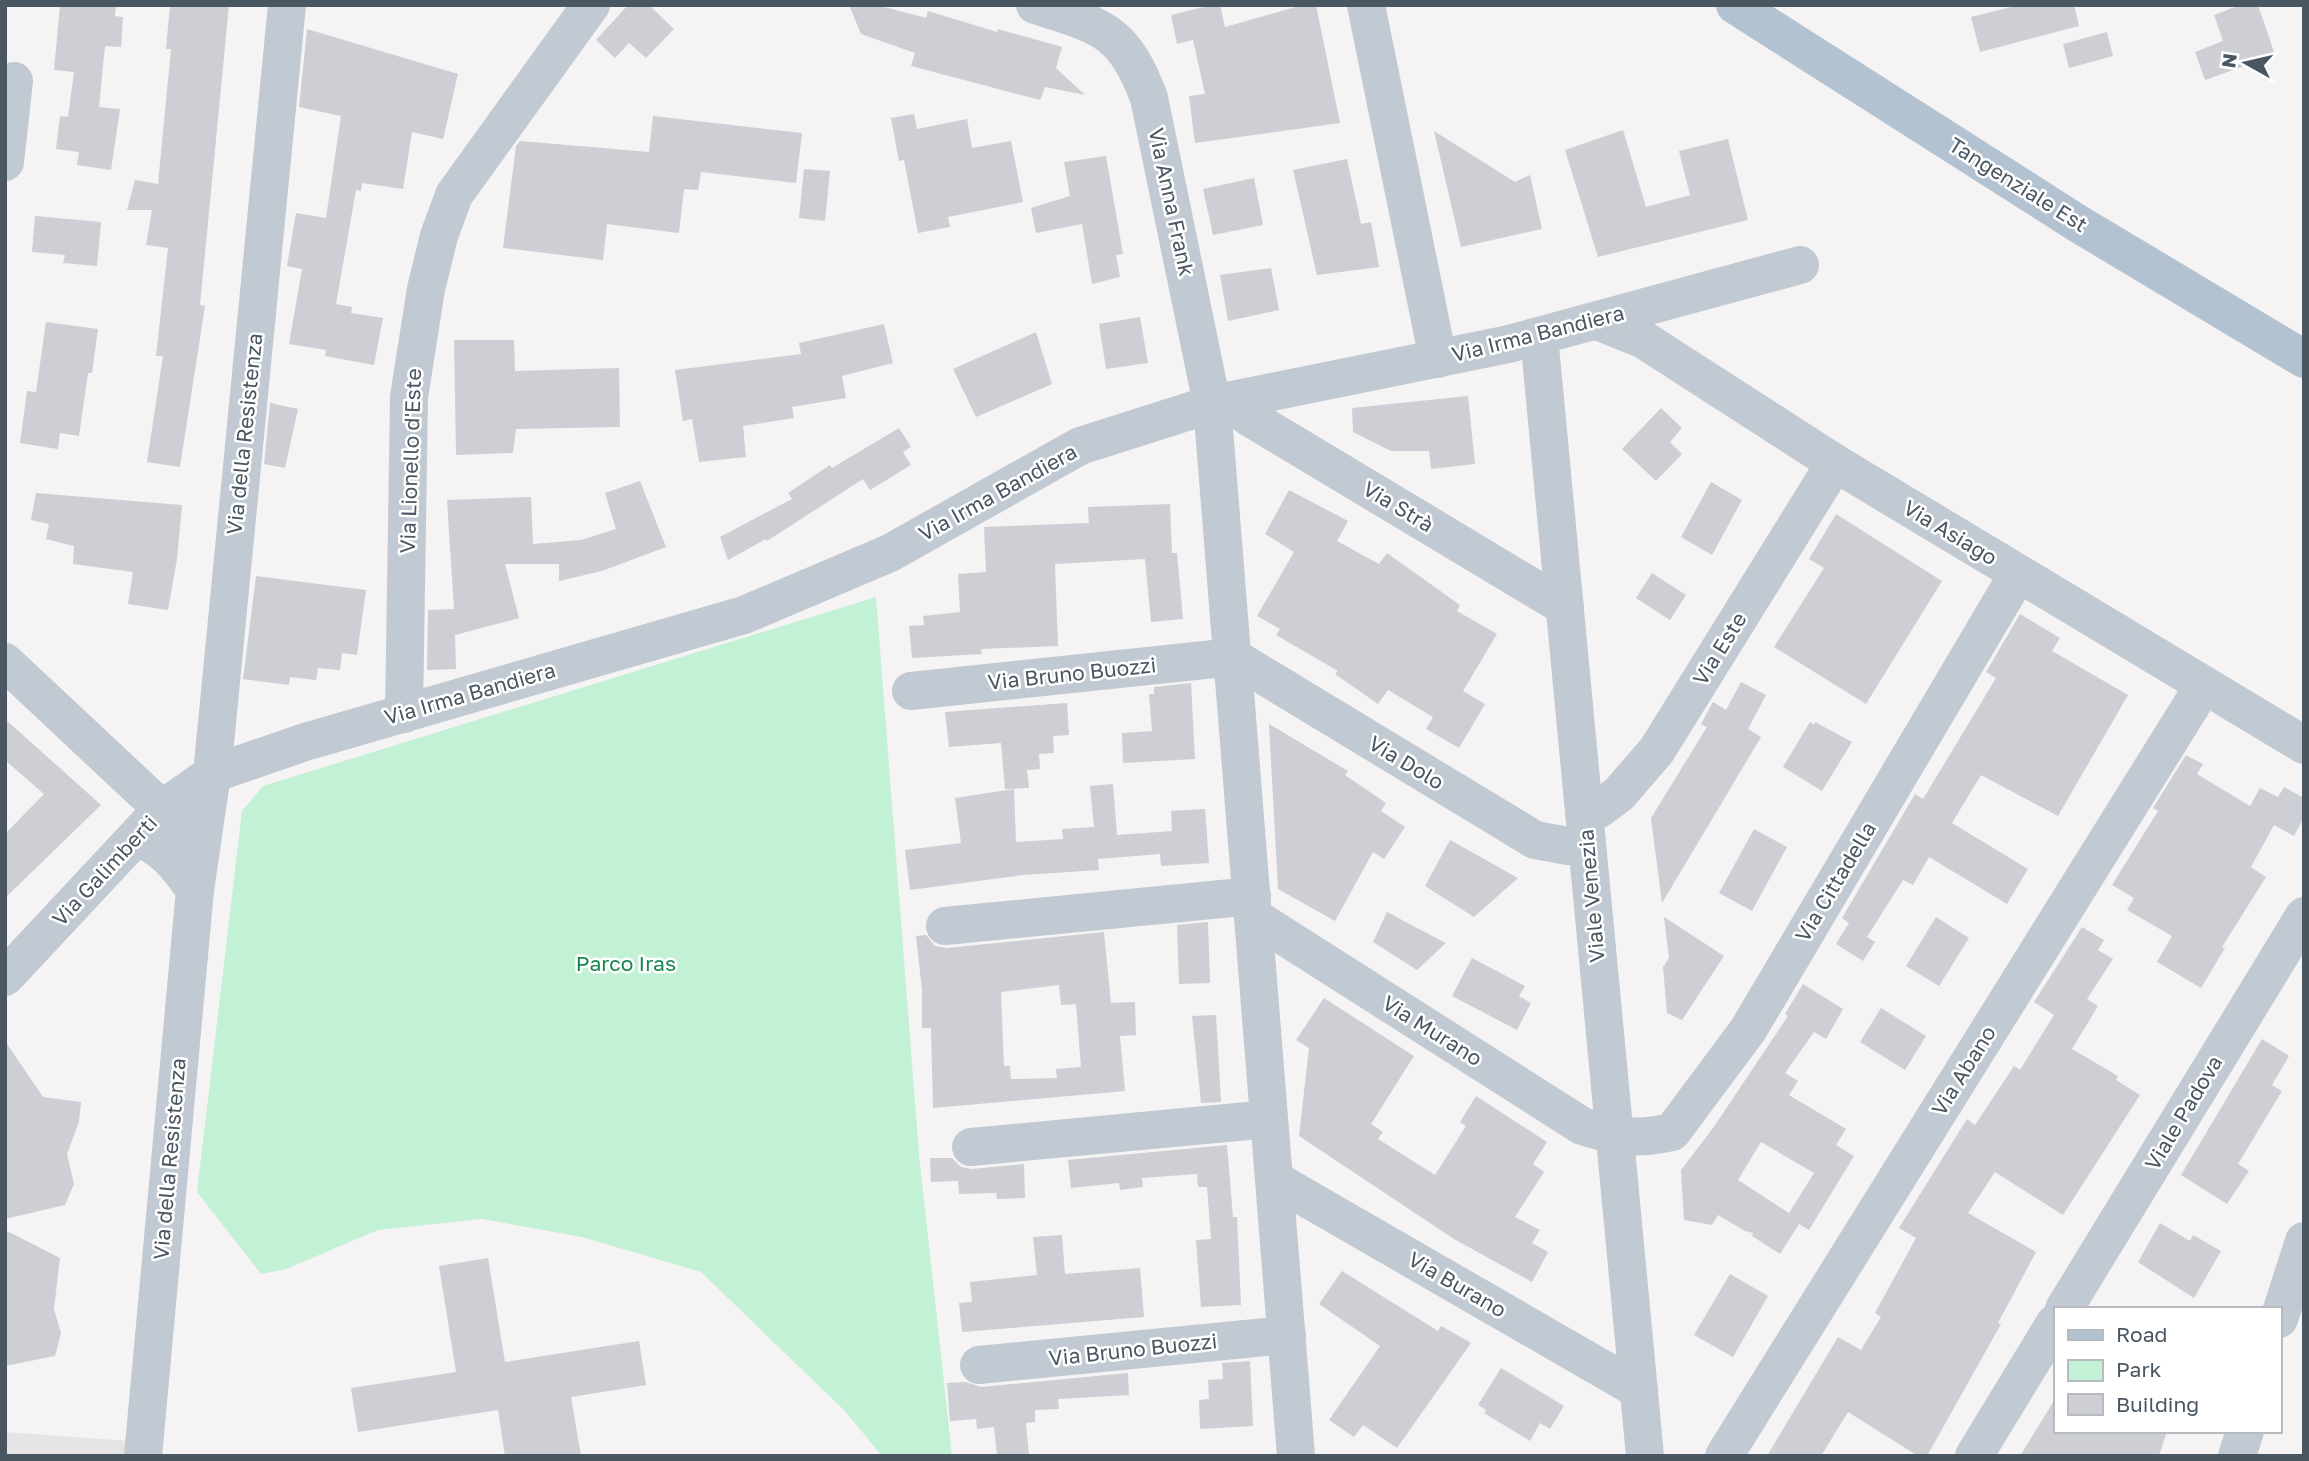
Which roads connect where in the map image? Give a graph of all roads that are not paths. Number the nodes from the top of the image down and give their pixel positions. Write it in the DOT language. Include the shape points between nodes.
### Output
graph roads {
  1 [pos="288,5"];
  2 [pos="591,5"];
  3 [pos="1035,5"];
  4 [pos="1366,5"];
  5 [pos="1735,5"];
  6 [pos="1103,14"];
  7 [pos="14,81"];
  8 [pos="5,162"];
  9 [pos="1800,265"];
  10 [pos="1597,321"];
  11 [pos="1539,336"];
  12 [pos="1438,359"];
  13 [pos="2304,359"];
  14 [pos="1225,402"];
  15 [pos="1835,463"];
  16 [pos="2018,574"];
  17 [pos="1565,607"];
  18 [pos="1233,657"];
  19 [pos="10,677"];
  20 [pos="2204,685"];
  21 [pos="911,691"];
  22 [pos="404,714"];
  23 [pos="2304,745"];
  24 [pos="212,775"];
  25 [pos="162,809"];
  26 [pos="1586,829"];
  27 [pos="136,838"];
  28 [pos="196,876"];
  29 [pos="1253,907"];
  30 [pos="2304,916"];
  31 [pos="945,926"];
  32 [pos="5,977"];
  33 [pos="1269,1119"];
  34 [pos="1615,1137"];
  35 [pos="971,1147"];
  36 [pos="1275,1180"];
  37 [pos="2304,1241"];
  38 [pos="2065,1307"];
  39 [pos="2281,1313"];
  40 [pos="2054,1325"];
  41 [pos="1287,1335"];
  42 [pos="979,1365"];
  43 [pos="1639,1390"];
  44 [pos="2244,1433"];
  45 [pos="1303,1452"];
  46 [pos="143,1456"];
  47 [pos="1645,1456"];
  48 [pos="1724,1456"];
  49 [pos="1974,1456"];
  50 [pos="2237,1456"];
  1 -- 24 [label="street, Via della Resistenza"];
  2 -- 22 [label="street, Via Lionello d'Este" via="454,195 439,236 409,397"];
  3 -- 6 [label="street, Via Anna Frank"];
  4 -- 12 [label="street"];
  5 -- 13 [label="main road, Tangenziale Est" via="2077,223"];
  6 -- 14 [label="street, Via Anna Frank" via="1109,33 1138,68 1149,98"];
  7 -- 8 [label="street"];
  9 -- 10 [label="street, Via Irma Bandiera"];
  10 -- 11 [label="street, Via Irma Bandiera"];
  10 -- 15 [label="street, Via Asiago" via="1644,340"];
  11 -- 12 [label="street, Via Irma Bandiera"];
  11 -- 17 [label="street, Viale Venezia"];
  12 -- 14 [label="street, Via Irma Bandiera"];
  14 -- 17 [label="street, Via Strà"];
  14 -- 18 [label="street"];
  14 -- 22 [label="street, Via Irma Bandiera" via="1080,446 890,553 744,615"];
  15 -- 16 [label="street, Via Asiago"];
  15 -- 26 [label="street, Via Este" via="1657,750 1619,794 1599,809"];
  16 -- 20 [label="street, Via Asiago"];
  16 -- 34 [label="street, Via Cittadella" via="1740,1041 1672,1132 1647,1138"];
  17 -- 26 [label="street, Viale Venezia"];
  18 -- 21 [label="street, Via Bruno Buozzi"];
  18 -- 26 [label="street, Via Dolo" via="1535,840 1568,846"];
  18 -- 29 [label="street"];
  19 -- 25 [label="street, Via della Resistenza"];
  20 -- 23 [label="street, Via Asiago"];
  20 -- 48 [label="street, Via Abano"];
  22 -- 24 [label="street, Via Irma Bandiera" via="305,741"];
  24 -- 25 [label="street, Via Galimberti"];
  24 -- 28 [label="street, Via della Resistenza"];
  25 -- 27 [label="street, Via Galimberti"];
  25 -- 28 [label="street, Via della Resistenza" via="183,829"];
  26 -- 34 [label="street, Viale Venezia"];
  27 -- 28 [label="street" via="149,842"];
  27 -- 32 [label="street, Via Galimberti"];
  28 -- 46 [label="street, Via della Resistenza"];
  29 -- 31 [label="street"];
  29 -- 33 [label="street"];
  29 -- 34 [label="street, Via Murano" via="1582,1126"];
  30 -- 38 [label="street, Viale Padova"];
  33 -- 35 [label="street"];
  33 -- 36 [label="street"];
  34 -- 43 [label="street, Viale Venezia"];
  36 -- 41 [label="street"];
  36 -- 43 [label="street, Via Burano"];
  37 -- 39 [label="street"];
  40 -- 49 [label="street"];
  41 -- 42 [label="street, Via Bruno Buozzi"];
  41 -- 45 [label="street"];
  43 -- 47 [label="street, Viale Venezia"];
  44 -- 50 [label="street"];
}
